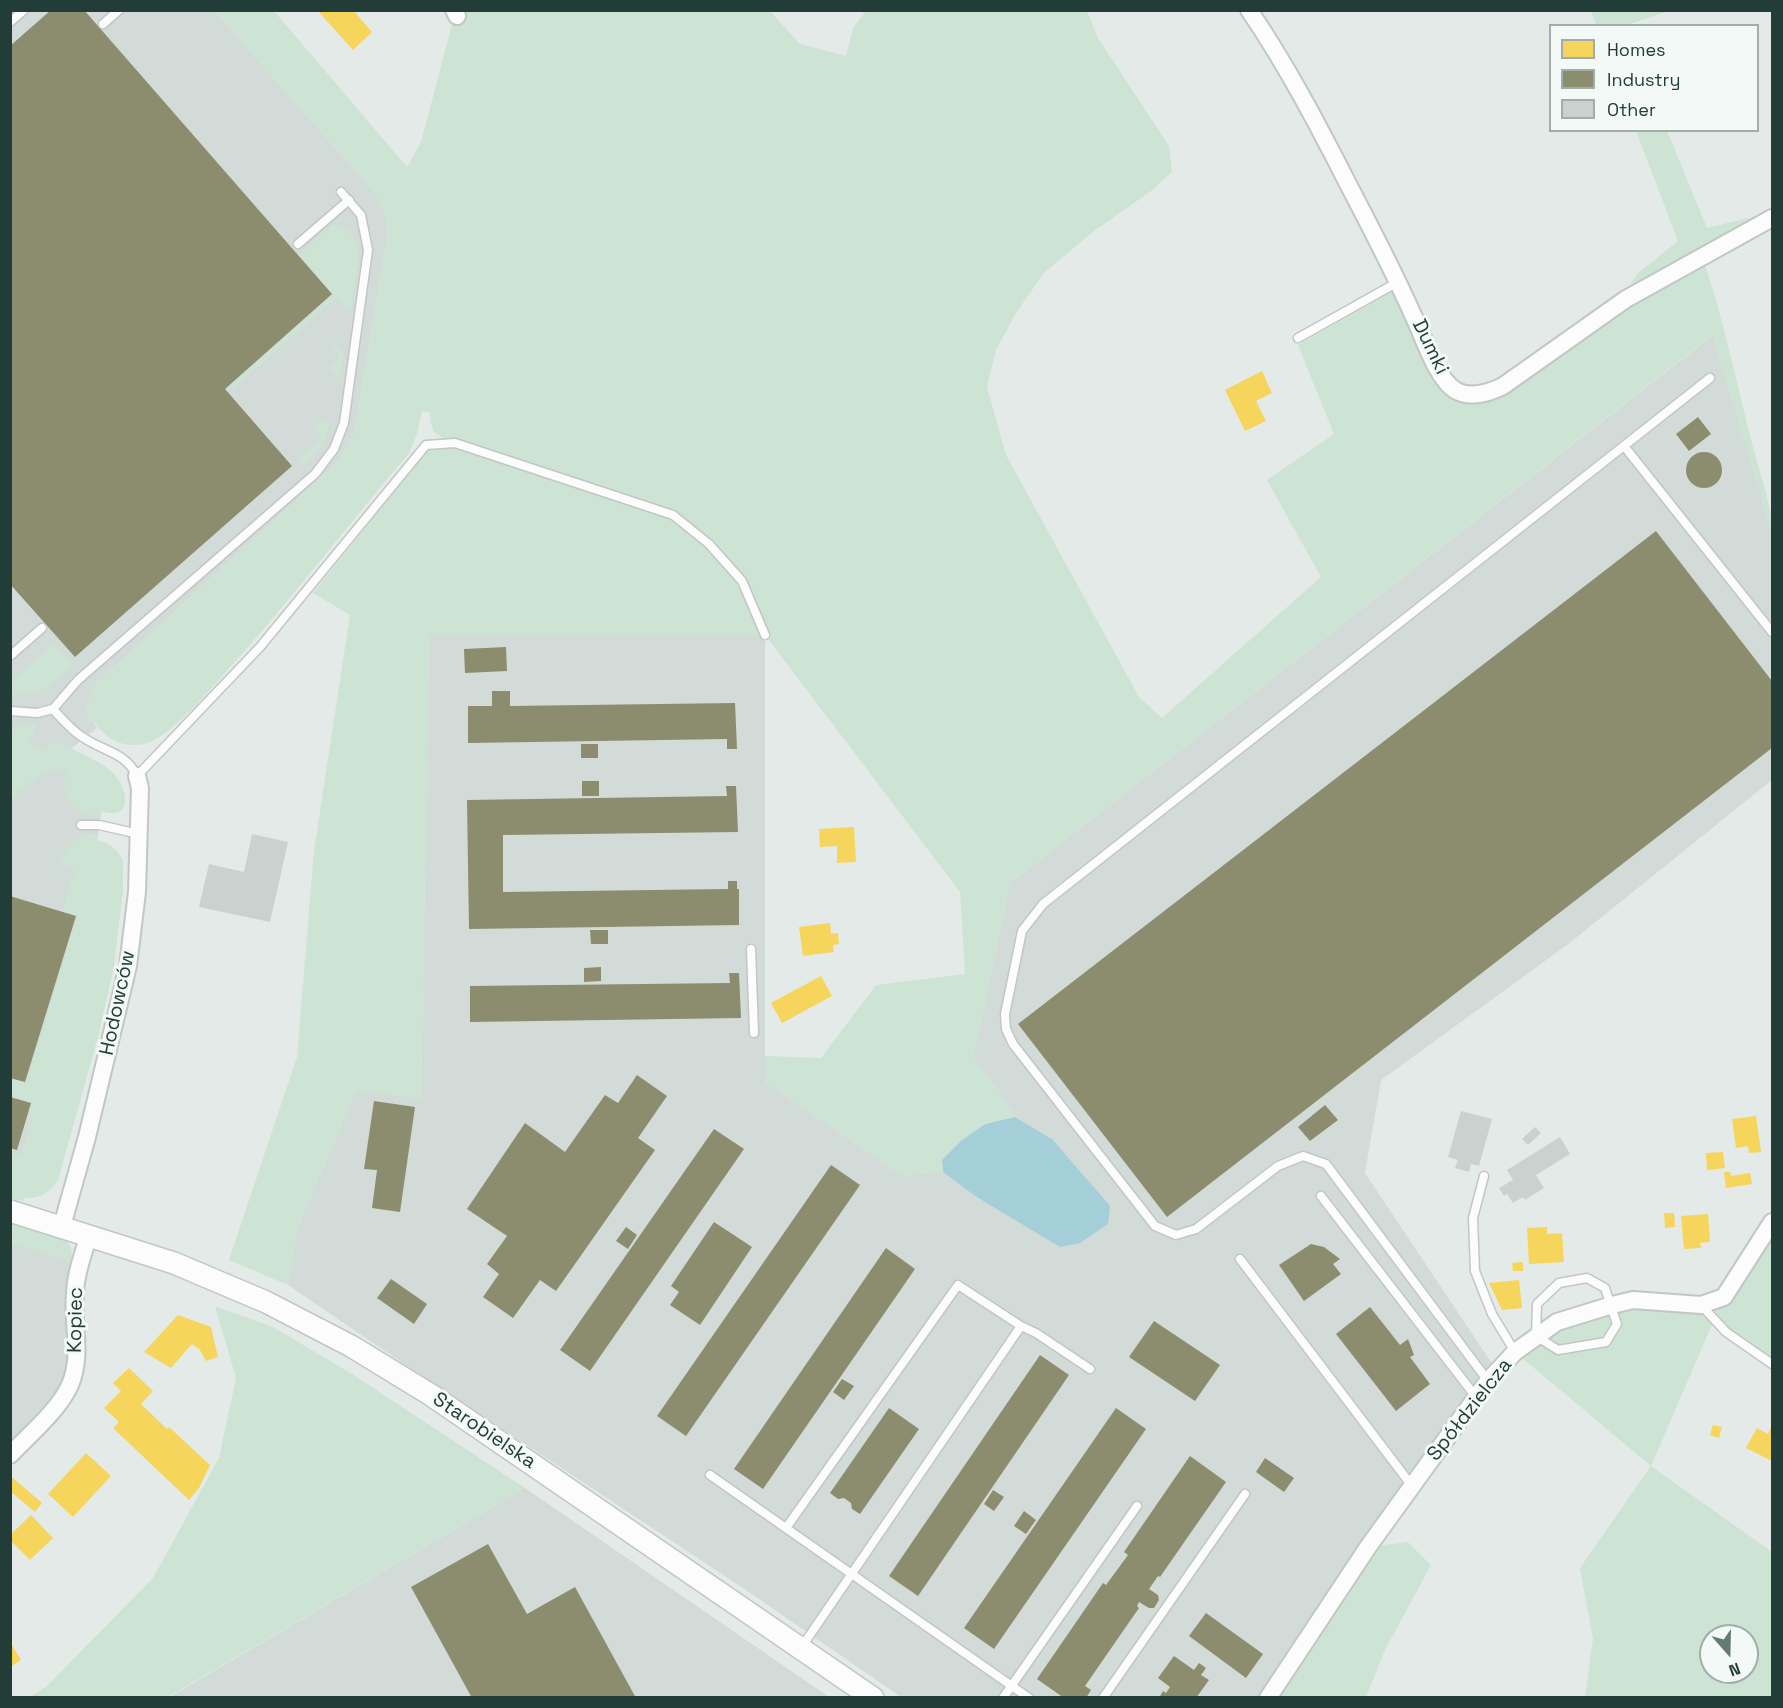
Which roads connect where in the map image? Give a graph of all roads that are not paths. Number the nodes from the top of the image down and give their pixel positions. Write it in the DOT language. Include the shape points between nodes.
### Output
graph roads {
  1 [pos="24,10"];
  2 [pos="119,10"];
  3 [pos="1249,10"];
  4 [pos="10,22"];
  5 [pos="104,24"];
  6 [pos="341,192"];
  7 [pos="349,200"];
  8 [pos="1773,218"];
  9 [pos="298,244"];
  10 [pos="1398,281"];
  11 [pos="1298,338"];
  12 [pos="1710,378"];
  13 [pos="1624,446"];
  14 [pos="42,628"];
  15 [pos="1773,633"];
  16 [pos="765,635"];
  17 [pos="10,656"];
  18 [pos="52,709"];
  19 [pos="10,711"];
  20 [pos="137,776"];
  21 [pos="81,825"];
  22 [pos="140,834"];
  23 [pos="751,949"];
  24 [pos="754,1034"];
  25 [pos="1484,1176"];
  26 [pos="1321,1196"];
  27 [pos="10,1211"];
  28 [pos="1773,1222"];
  29 [pos="62,1226"];
  30 [pos="89,1235"];
  31 [pos="1240,1259"];
  32 [pos="1612,1305"];
  33 [pos="1701,1305"];
  34 [pos="1021,1326"];
  35 [pos="1536,1335"];
  36 [pos="1515,1352"];
  37 [pos="1773,1364"];
  38 [pos="1090,1370"];
  39 [pos="1488,1381"];
  40 [pos="1476,1397"];
  41 [pos="10,1455"];
  42 [pos="710,1475"];
  43 [pos="1412,1486"];
  44 [pos="1245,1494"];
  45 [pos="1137,1506"];
  46 [pos="786,1528"];
  47 [pos="852,1573"];
  48 [pos="801,1648"];
  49 [pos="1012,1686"];
  50 [pos="873,1698"];
  51 [pos="1003,1698"];
  52 [pos="1029,1698"];
  53 [pos="1103,1698"];
  54 [pos="1268,1698"];
  1 -- 4 [label="lane"];
  2 -- 5 [label="lane"];
  3 -- 10 [label="street, Dumki" via="1312,114"];
  6 -- 7 [label="lane"];
  7 -- 9 [label="lane"];
  7 -- 18 [label="lane" via="361,215 368,250 344,423 334,449 315,474 78,680"];
  8 -- 10 [label="street, Dumki" via="1626,299 1490,392 1466,393 1446,382"];
  10 -- 11 [label="lane"];
  12 -- 13 [label="lane"];
  13 -- 15 [label="lane"];
  13 -- 39 [label="lane" via="1043,904 1023,930 1005,1014 1013,1044 1155,1226 1176,1235 1196,1229 1278,1166 1303,1156 1326,1164"];
  14 -- 17 [label="lane"];
  16 -- 20 [label="lane" via="742,581 709,544 673,515 455,443 426,444 260,647"];
  18 -- 19 [label="lane" via="37,713"];
  18 -- 20 [label="lane" via="84,739 123,757"];
  20 -- 22 [label="street, Hodowców"];
  21 -- 22 [label="lane"];
  22 -- 29 [label="street, Hodowców" via="138,892 128,966"];
  23 -- 24 [label="lane"];
  25 -- 36 [label="lane" via="1473,1218 1475,1272 1492,1314"];
  26 -- 40 [label="lane"];
  27 -- 29 [label="street, Starobielska"];
  28 -- 33 [label="street" via="1724,1297"];
  29 -- 30 [label="street, Starobielska"];
  30 -- 41 [label="street, Kopiec" via="75,1294 77,1352 70,1384"];
  30 -- 48 [label="street, Starobielska" via="227,1284 351,1346 431,1395"];
  31 -- 43 [label="lane"];
  32 -- 33 [label="street, Spółdzielcza" via="1633,1300"];
  32 -- 35 [label="street, Spółdzielcza" via="1557,1322"];
  32 -- 35 [label="lane" via="1617,1324 1606,1341 1558,1350"];
  32 -- 35 [label="lane" via="1605,1288 1587,1278 1559,1283 1537,1304"];
  33 -- 37 [label="lane" via="1726,1332"];
  34 -- 38 [label="lane"];
  34 -- 46 [label="lane" via="958,1285"];
  34 -- 47 [label="lane"];
  35 -- 36 [label="street, Spółdzielcza"];
  36 -- 39 [label="street, Spółdzielcza"];
  39 -- 40 [label="street, Spółdzielcza"];
  40 -- 43 [label="street, Spółdzielcza"];
  42 -- 46 [label="lane"];
  43 -- 54 [label="street, Spółdzielcza"];
  44 -- 53 [label="lane"];
  45 -- 49 [label="lane"];
  46 -- 47 [label="lane"];
  47 -- 48 [label="lane"];
  47 -- 49 [label="lane"];
  48 -- 50 [label="street, Starobielska"];
  49 -- 51 [label="lane"];
  49 -- 52 [label="lane"];
}
